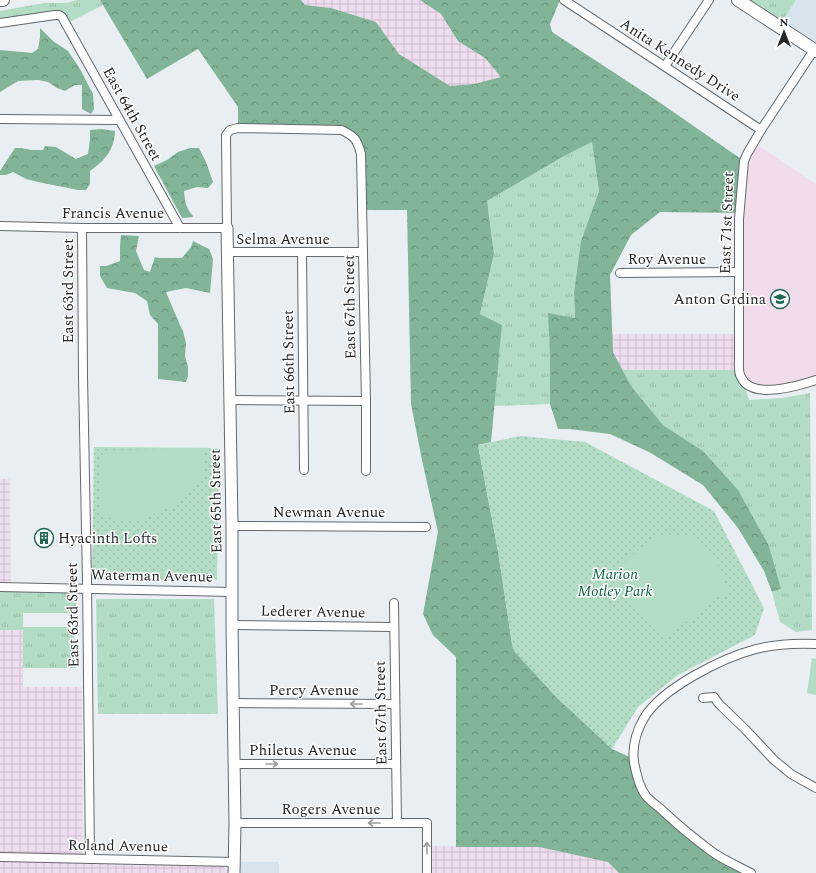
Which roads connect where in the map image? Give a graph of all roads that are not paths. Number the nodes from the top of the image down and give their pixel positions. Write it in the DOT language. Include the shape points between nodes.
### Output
graph roads {
  1 [pos="0,0"];
  2 [pos="3,0"];
  3 [pos="564,0"];
  4 [pos="709,0"];
  5 [pos="738,0"];
  6 [pos="0,23"];
  7 [pos="815,51"];
  8 [pos="665,66"];
  9 [pos="0,119"];
  10 [pos="119,120"];
  11 [pos="761,130"];
  12 [pos="358,142"];
  13 [pos="0,226"];
  14 [pos="82,228"];
  15 [pos="180,228"];
  16 [pos="227,228"];
  17 [pos="227,252"];
  18 [pos="363,252"];
  19 [pos="302,253"];
  20 [pos="738,272"];
  21 [pos="620,273"];
  22 [pos="816,380"];
  23 [pos="229,400"];
  24 [pos="304,401"];
  25 [pos="366,401"];
  26 [pos="304,470"];
  27 [pos="366,471"];
  28 [pos="232,526"];
  29 [pos="426,527"];
  30 [pos="0,587"];
  31 [pos="87,588"];
  32 [pos="232,592"];
  33 [pos="394,603"];
  34 [pos="232,625"];
  35 [pos="394,627"];
  36 [pos="816,644"];
  37 [pos="703,698"];
  38 [pos="233,704"];
  39 [pos="395,704"];
  40 [pos="234,764"];
  41 [pos="396,764"];
  42 [pos="816,788"];
  43 [pos="235,823"];
  44 [pos="397,823"];
  45 [pos="0,857"];
  46 [pos="90,859"];
  47 [pos="234,868"];
  48 [pos="427,873"];
  49 [pos="751,873"];
  1 -- 2 [label="main road"];
  3 -- 8 [label="street, Anita Kennedy Drive"];
  4 -- 8 [label="street"];
  5 -- 7 [label="main road"];
  6 -- 10 [label="street, East 64th Street" via="59,15 63,18"];
  7 -- 11 [label="street, East 71st Street"];
  8 -- 11 [label="street, Anita Kennedy Drive"];
  9 -- 10 [label="street"];
  10 -- 15 [label="street, East 64th Street"];
  11 -- 20 [label="street, East 71st Street" via="744,162"];
  12 -- 16 [label="street, East 65th Street" via="342,130 230,130 226,135"];
  12 -- 18 [label="street, East 67th Street" via="361,154"];
  13 -- 14 [label="street, Francis Avenue"];
  14 -- 15 [label="street, Francis Avenue"];
  14 -- 31 [label="street, East 63rd Street"];
  15 -- 16 [label="street, Francis Avenue"];
  16 -- 17 [label="street, East 65th Street"];
  17 -- 19 [label="street, Selma Avenue"];
  17 -- 23 [label="street, East 65th Street"];
  18 -- 19 [label="street, Selma Avenue"];
  18 -- 25 [label="street, East 67th Street"];
  19 -- 24 [label="street, East 66th Street"];
  20 -- 21 [label="street, Roy Avenue"];
  20 -- 22 [label="street, East 71st Street" via="739,370 745,383 762,390 796,386"];
  23 -- 24 [label="street"];
  23 -- 28 [label="street, East 65th Street"];
  24 -- 25 [label="street"];
  24 -- 26 [label="street, East 66th Street"];
  25 -- 27 [label="street, East 67th Street"];
  28 -- 29 [label="street, Newman Avenue"];
  28 -- 32 [label="street, East 65th Street"];
  30 -- 31 [label="street, Waterman Avenue"];
  31 -- 32 [label="street, Waterman Avenue"];
  31 -- 46 [label="street, East 63rd Street"];
  32 -- 34 [label="street, East 65th Street"];
  33 -- 35 [label="street, East 67th Street"];
  34 -- 35 [label="street, Lederer Avenue"];
  34 -- 38 [label="street, East 65th Street"];
  35 -- 39 [label="street, East 67th Street"];
  36 -- 49 [label="street" via="774,645 756,649 720,662 698,674 654,706 644,718 634,745 635,768 646,796 712,852"];
  37 -- 42 [label="street" via="714,697 774,760 791,774"];
  39 -- 38 [label="street, Percy Avenue, one-way"];
  38 -- 40 [label="street, East 65th Street"];
  39 -- 41 [label="street, East 67th Street"];
  40 -- 41 [label="street, Philetus Avenue, one-way"];
  40 -- 43 [label="street, East 65th Street"];
  41 -- 44 [label="street, East 67th Street"];
  44 -- 43 [label="street, Rogers Avenue, one-way"];
  43 -- 47 [label="street, East 65th Street"];
  48 -- 44 [label="street, Rogers Avenue, one-way" via="427,823"];
  45 -- 46 [label="street, Roland Avenue"];
  46 -- 47 [label="street, Roland Avenue"];
}
